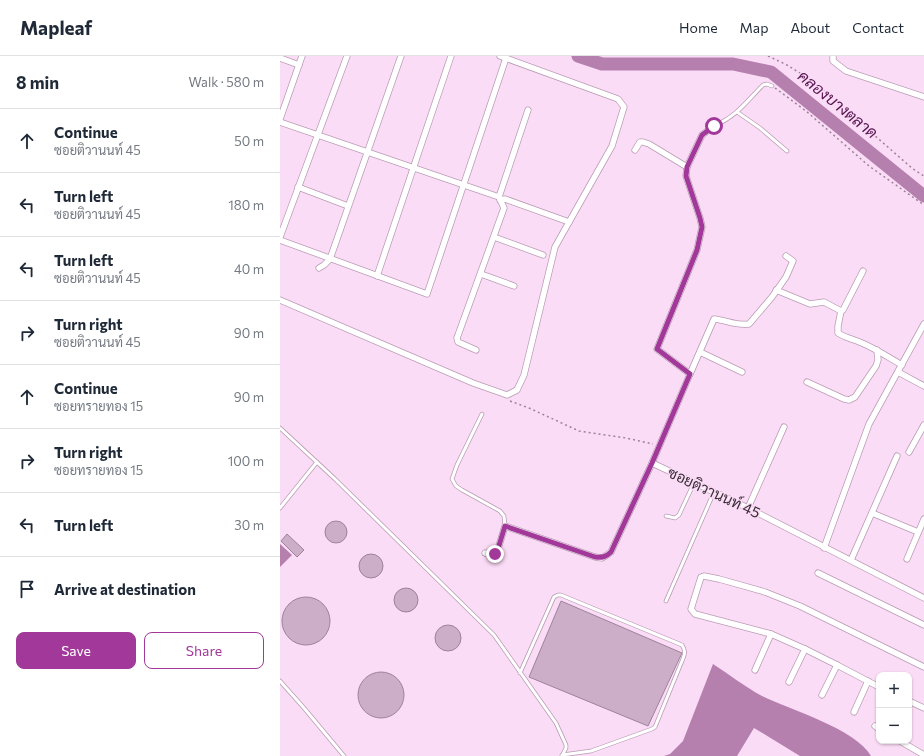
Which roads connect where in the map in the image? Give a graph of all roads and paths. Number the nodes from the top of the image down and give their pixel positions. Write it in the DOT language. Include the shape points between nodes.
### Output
graph roads {
  1 [pos="302,56"];
  2 [pos="347,56"];
  3 [pos="401,56"];
  4 [pos="451,56"];
  5 [pos="768,56"];
  6 [pos="833,56"];
  7 [pos="503,57"];
  8 [pos="280,58"];
  9 [pos="299,65"];
  10 [pos="772,86"];
  11 [pos="924,97"];
  12 [pos="528,110"];
  13 [pos="737,112"];
  14 [pos="280,119"];
  15 [pos="280,122"];
  16 [pos="714,126"];
  17 [pos="318,135"];
  18 [pos="635,150"];
  19 [pos="787,151"];
  20 [pos="367,152"];
  21 [pos="687,167"];
  22 [pos="414,168"];
  23 [pos="924,176"];
  24 [pos="463,186"];
  25 [pos="298,187"];
  26 [pos="499,199"];
  27 [pos="924,205"];
  28 [pos="348,206"];
  29 [pos="569,222"];
  30 [pos="280,237"];
  31 [pos="494,237"];
  32 [pos="280,240"];
  33 [pos="543,255"];
  34 [pos="786,256"];
  35 [pos="330,259"];
  36 [pos="319,268"];
  37 [pos="863,271"];
  38 [pos="481,274"];
  39 [pos="377,276"];
  40 [pos="514,286"];
  41 [pos="776,290"];
  42 [pos="280,300"];
  43 [pos="841,312"];
  44 [pos="924,324"];
  45 [pos="476,350"];
  46 [pos="877,350"];
  47 [pos="700,352"];
  48 [pos="902,365"];
  49 [pos="742,372"];
  50 [pos="898,372"];
  51 [pos="690,374"];
  52 [pos="807,382"];
  53 [pos="924,386"];
  54 [pos="509,401"];
  55 [pos="482,414"];
  56 [pos="924,425"];
  57 [pos="784,427"];
  58 [pos="280,428"];
  59 [pos="921,437"];
  60 [pos="659,447"];
  61 [pos="909,452"];
  62 [pos="897,456"];
  63 [pos="317,462"];
  64 [pos="652,463"];
  65 [pos="694,483"];
  66 [pos="714,492"];
  67 [pos="280,508"];
  68 [pos="748,508"];
  69 [pos="872,513"];
  70 [pos="666,516"];
  71 [pos="924,519"];
  72 [pos="505,526"];
  73 [pos="918,532"];
  74 [pos="824,548"];
  75 [pos="485,553"];
  76 [pos="907,559"];
  77 [pos="851,560"];
  78 [pos="818,573"];
  79 [pos="924,598"];
  80 [pos="666,601"];
  81 [pos="924,625"];
  82 [pos="771,634"];
  83 [pos="805,649"];
  84 [pos="836,665"];
  85 [pos="924,667"];
  86 [pos="755,670"];
  87 [pos="520,673"];
  88 [pos="280,681"];
  89 [pos="868,681"];
  90 [pos="789,682"];
  91 [pos="876,685"];
  92 [pos="822,694"];
  93 [pos="912,702"];
  94 [pos="924,708"];
  95 [pos="854,712"];
  96 [pos="905,744"];
  97 [pos="924,755"];
  98 [pos="344,756"];
  99 [pos="562,756"];
  1 -- 9 [label="street"];
  2 -- 17 [label="street"];
  3 -- 20 [label="street"];
  4 -- 22 [label="street"];
  5 -- 23 [label="path" via="810,80"];
  6 -- 11 [label="street" via="833,61 846,71"];
  7 -- 24 [label="street"];
  7 -- 29 [label="street" via="618,99 624,107 612,146"];
  8 -- 9 [label="street"];
  9 -- 14 [label="street"];
  10 -- 13 [label="lane" via="763,85"];
  10 -- 27 [label="path" via="806,111 869,166"];
  12 -- 26 [label="street"];
  13 -- 16 [label="lane"];
  13 -- 19 [label="lane"];
  15 -- 17 [label="street"];
  16 -- 21 [label="street" via="702,135"];
  17 -- 20 [label="street"];
  17 -- 25 [label="street"];
  18 -- 21 [label="street" via="640,142 643,142"];
  20 -- 22 [label="street"];
  20 -- 28 [label="street"];
  21 -- 51 [label="street" via="686,176 702,227 697,250 657,349"];
  22 -- 24 [label="street"];
  22 -- 39 [label="street"];
  24 -- 26 [label="street"];
  24 -- 39 [label="street" via="427,294"];
  25 -- 28 [label="street"];
  25 -- 30 [label="street"];
  26 -- 29 [label="street"];
  26 -- 31 [label="street" via="504,208"];
  28 -- 35 [label="street"];
  29 -- 42 [label="street" via="555,247 524,375 517,390 507,395 473,383"];
  31 -- 33 [label="street"];
  31 -- 38 [label="street"];
  32 -- 35 [label="street"];
  34 -- 41 [label="street" via="793,261 792,268"];
  35 -- 36 [label="street"];
  35 -- 39 [label="street"];
  37 -- 43 [label="street"];
  38 -- 40 [label="street"];
  38 -- 45 [label="street" via="457,340"];
  41 -- 43 [label="street" via="810,304 824,302"];
  41 -- 47 [label="street, ซอยติวานนท์ 45" via="749,324 714,319"];
  43 -- 46 [label="street" via="838,333"];
  44 -- 48 [label="street"];
  46 -- 48 [label="street"];
  46 -- 52 [label="street" via="876,366 850,400 844,400"];
  47 -- 49 [label="street"];
  47 -- 51 [label="street, ซอยติวานนท์ 45"];
  48 -- 50 [label="street"];
  50 -- 53 [label="street"];
  50 -- 74 [label="street" via="868,424"];
  51 -- 60 [label="street, ซอยติวานนท์ 45"];
  54 -- 60 [label="path" via="579,431 649,442"];
  55 -- 72 [label="lane" via="452,479 462,490 500,511 504,516"];
  56 -- 59 [label="street"];
  57 -- 68 [label="street"];
  58 -- 63 [label="lane"];
  59 -- 61 [label="street"];
  60 -- 64 [label="street, ซอยติวานนท์ 45"];
  62 -- 69 [label="street"];
  63 -- 67 [label="lane"];
  63 -- 87 [label="lane" via="494,636"];
  64 -- 65 [label="street, ซอยติวานนท์ 45"];
  64 -- 72 [label="street" via="611,552 602,558 586,555"];
  65 -- 66 [label="street, ซอยติวานนท์ 45"];
  65 -- 70 [label="lane" via="679,515 675,518"];
  66 -- 68 [label="street, ซอยติวานนท์ 45"];
  66 -- 80 [label="lane"];
  68 -- 74 [label="street, ซอยติวานนท์ 45"];
  69 -- 73 [label="street"];
  69 -- 77 [label="street"];
  71 -- 73 [label="street"];
  72 -- 75 [label="street" via="497,552 493,555"];
  73 -- 76 [label="street"];
  74 -- 77 [label="street, ซอยติวานนท์ 45"];
  77 -- 79 [label="street, ซอยติวานนท์ 45"];
  78 -- 81 [label="street"];
  82 -- 83 [label="street"];
  82 -- 85 [label="street" via="695,614 691,608 701,577 719,579 765,592 800,606"];
  82 -- 86 [label="street"];
  83 -- 84 [label="street"];
  83 -- 90 [label="street"];
  84 -- 89 [label="street"];
  84 -- 92 [label="street"];
  87 -- 99 [label="lane" via="565,740 566,748"];
  87 -- 99 [label="lane" via="554,598 558,595 656,634 684,648 682,661 652,730 591,751"];
  88 -- 98 [label="lane"];
  89 -- 91 [label="street"];
  89 -- 95 [label="street"];
  93 -- 94 [label="street"];
  96 -- 97 [label="street"];
}
